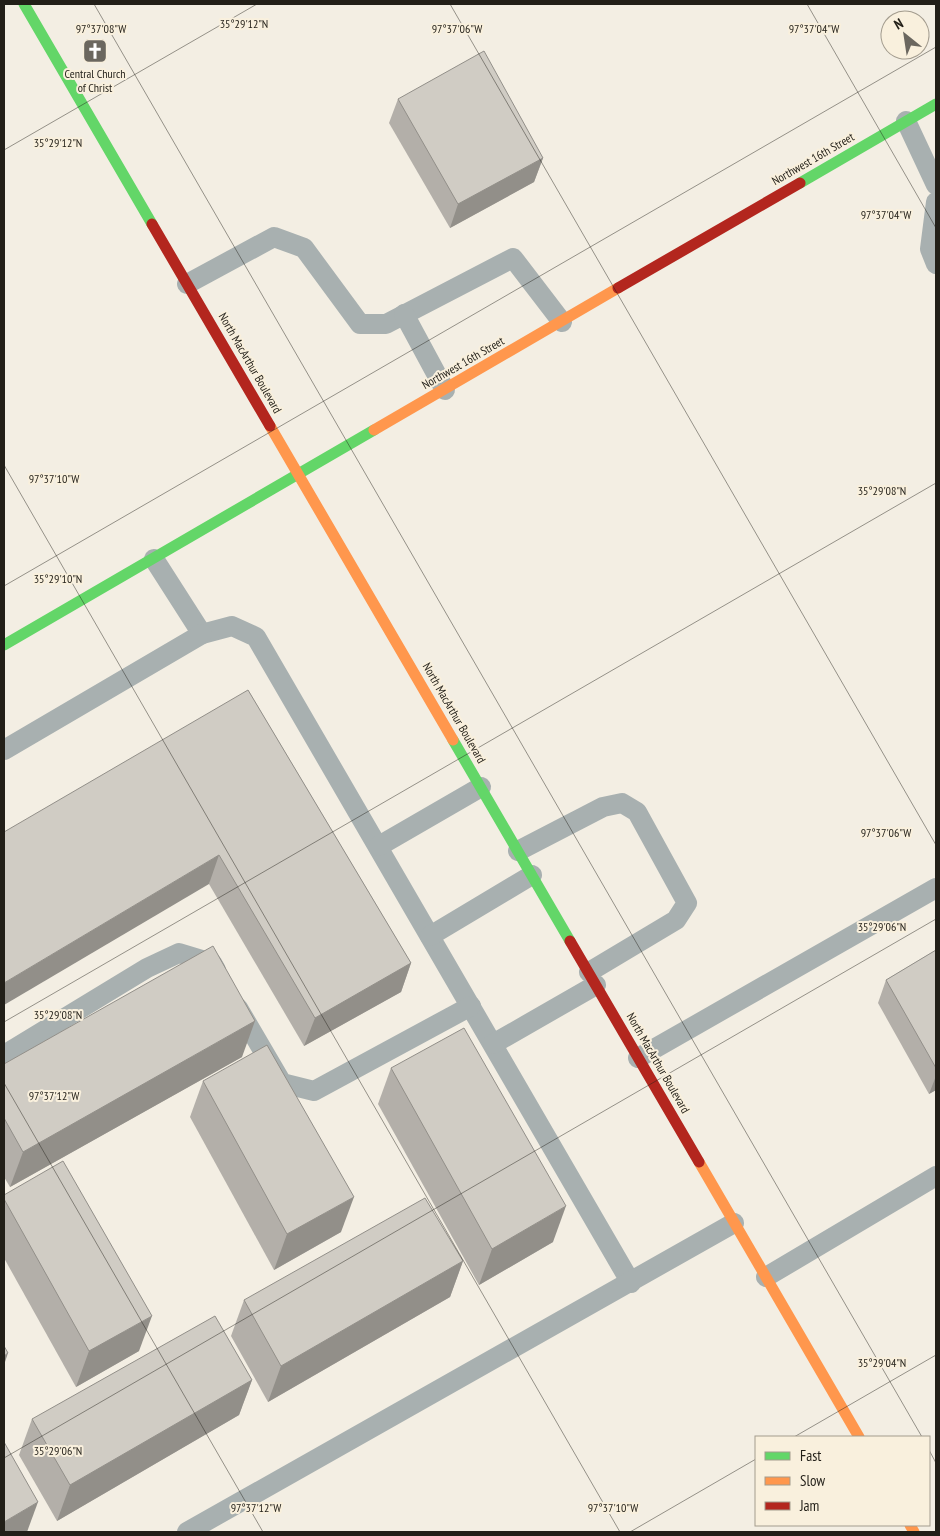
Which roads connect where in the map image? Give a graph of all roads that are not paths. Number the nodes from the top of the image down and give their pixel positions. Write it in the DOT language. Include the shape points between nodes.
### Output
graph roads {
  1 [pos="24,4"];
  2 [pos="936,104"];
  3 [pos="906,121"];
  4 [pos="936,185"];
  5 [pos="936,202"];
  6 [pos="934,252"];
  7 [pos="187,284"];
  8 [pos="404,314"];
  9 [pos="562,322"];
  10 [pos="445,390"];
  11 [pos="300,475"];
  12 [pos="154,559"];
  13 [pos="202,634"];
  14 [pos="4,646"];
  15 [pos="4,750"];
  16 [pos="481,787"];
  17 [pos="379,846"];
  18 [pos="518,851"];
  19 [pos="532,875"];
  20 [pos="936,888"];
  21 [pos="430,936"];
  22 [pos="593,979"];
  23 [pos="471,1006"];
  24 [pos="493,1044"];
  25 [pos="4,1055"];
  26 [pos="638,1058"];
  27 [pos="936,1176"];
  28 [pos="734,1223"];
  29 [pos="766,1277"];
  30 [pos="631,1282"];
  31 [pos="858,1436"];
  32 [pos="187,1532"];
  1 -- 7 [label="main road, North MacArthur Boulevard"];
  2 -- 3 [label="main road, Northwest 16th Street"];
  3 -- 4 [label="lane"];
  3 -- 9 [label="main road, Northwest 16th Street"];
  5 -- 6 [label="lane"];
  7 -- 8 [label="lane" via="274,237 304,248 360,324 386,324"];
  7 -- 11 [label="main road, North MacArthur Boulevard"];
  8 -- 9 [label="lane" via="513,258"];
  8 -- 10 [label="lane"];
  9 -- 10 [label="main road, Northwest 16th Street"];
  10 -- 11 [label="main road, Northwest 16th Street"];
  11 -- 12 [label="main road, Northwest 16th Street"];
  11 -- 16 [label="main road, North MacArthur Boulevard"];
  12 -- 13 [label="lane"];
  12 -- 14 [label="main road, Northwest 16th Street"];
  13 -- 15 [label="lane"];
  13 -- 17 [label="lane" via="232,626 256,636"];
  16 -- 17 [label="lane"];
  16 -- 18 [label="main road, North MacArthur Boulevard"];
  17 -- 21 [label="lane"];
  18 -- 19 [label="main road, North MacArthur Boulevard"];
  18 -- 22 [label="lane" via="603,806 622,803 637,812 687,903 676,920"];
  19 -- 21 [label="lane"];
  19 -- 22 [label="main road, North MacArthur Boulevard"];
  20 -- 26 [label="lane"];
  21 -- 23 [label="lane"];
  22 -- 24 [label="lane"];
  22 -- 26 [label="main road, North MacArthur Boulevard"];
  23 -- 24 [label="lane"];
  23 -- 25 [label="lane" via="314,1091 282,1083 212,962 179,953 147,968"];
  24 -- 30 [label="lane"];
  26 -- 28 [label="main road, North MacArthur Boulevard"];
  27 -- 29 [label="lane"];
  28 -- 29 [label="main road, North MacArthur Boulevard"];
  28 -- 30 [label="lane"];
  29 -- 31 [label="main road, North MacArthur Boulevard"];
  30 -- 32 [label="lane"];
}
